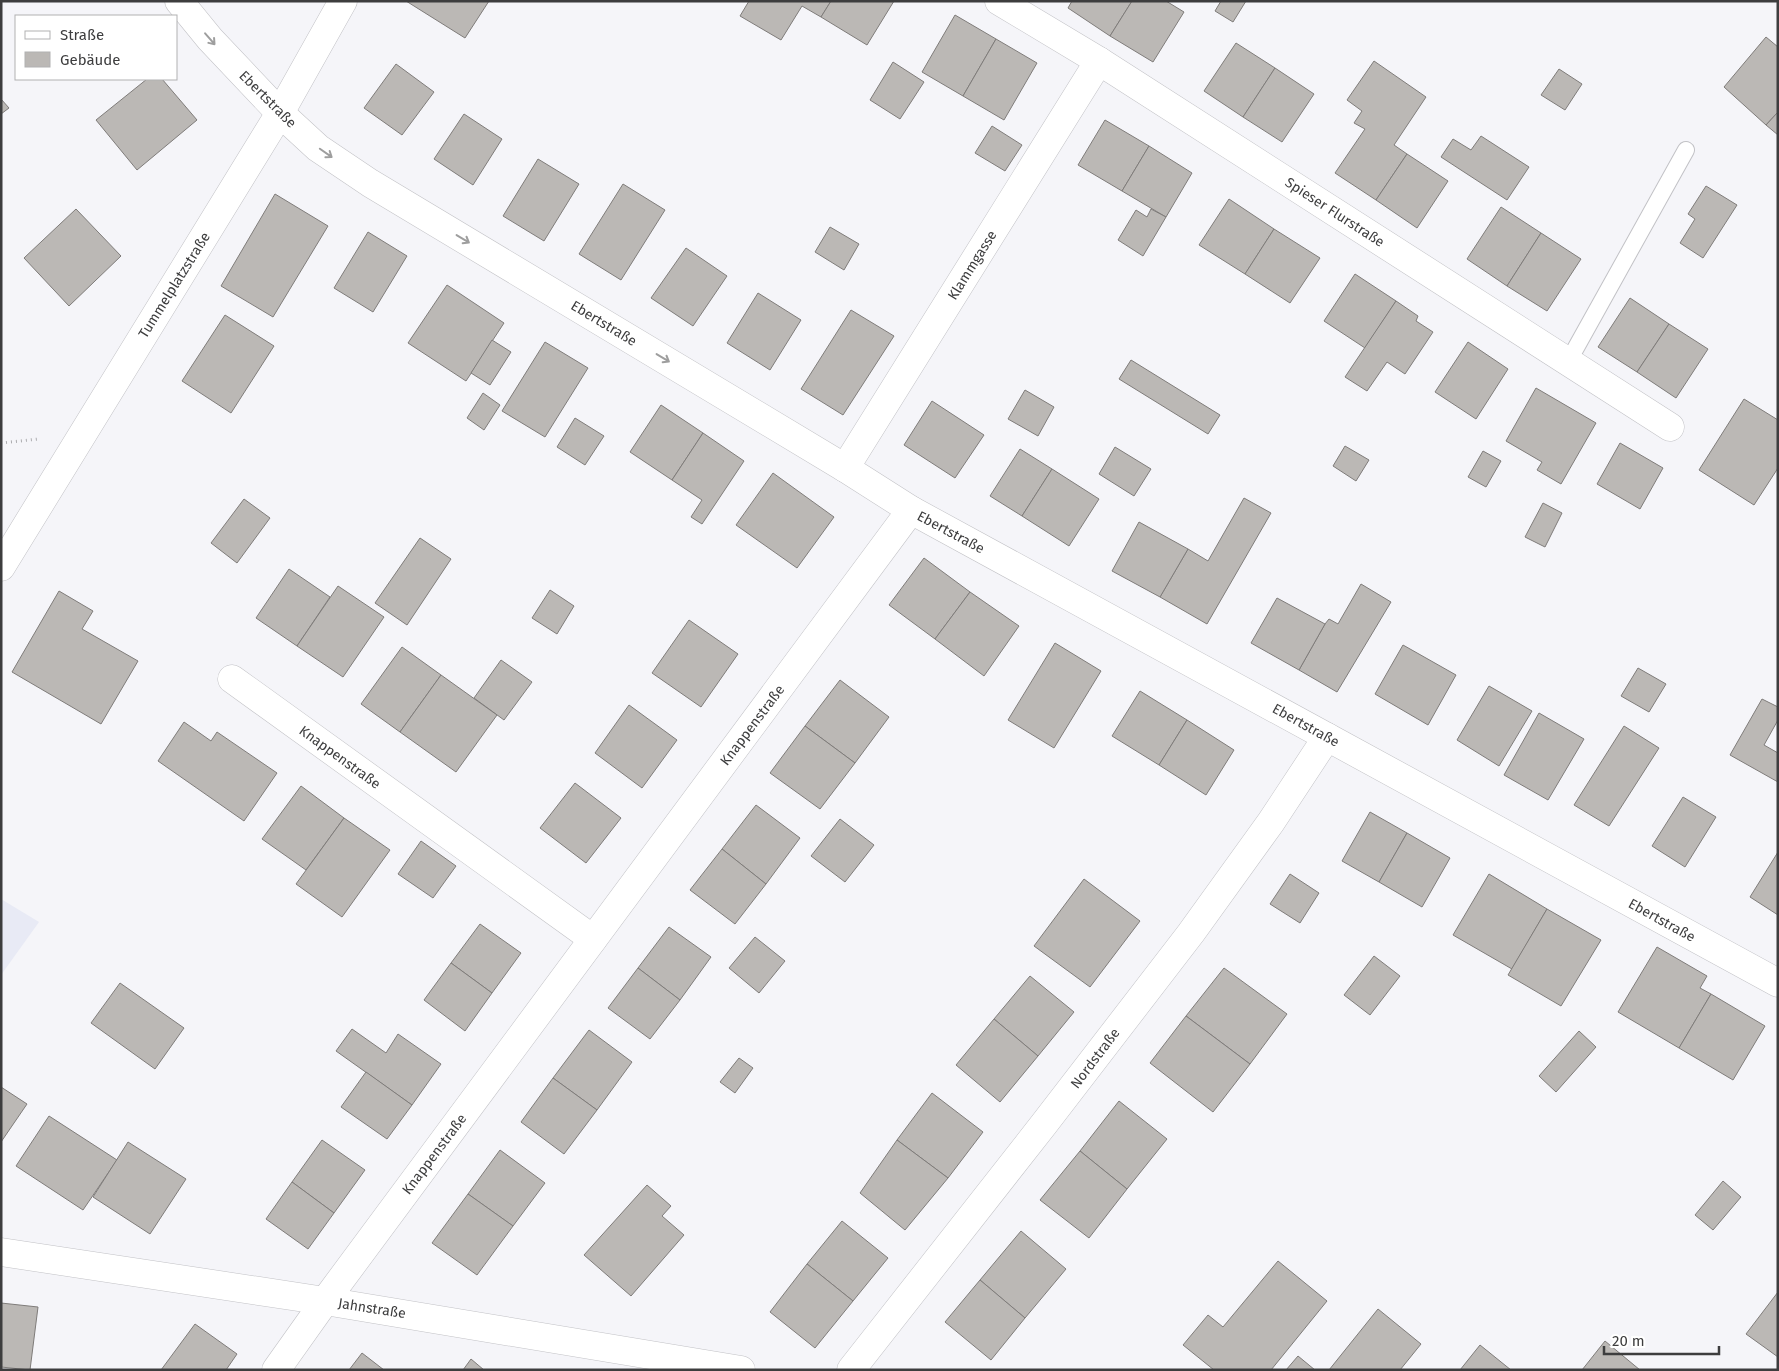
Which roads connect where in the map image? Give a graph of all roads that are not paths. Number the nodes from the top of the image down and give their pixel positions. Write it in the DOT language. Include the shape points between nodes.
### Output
graph roads {
  1 [pos="179,1"];
  2 [pos="342,1"];
  3 [pos="999,1"];
  4 [pos="1099,61"];
  5 [pos="280,113"];
  6 [pos="1686,150"];
  7 [pos="1568,362"];
  8 [pos="1670,427"];
  9 [pos="845,468"];
  10 [pos="911,510"];
  11 [pos="1,566"];
  12 [pos="232,679"];
  13 [pos="1326,737"];
  14 [pos="593,939"];
  15 [pos="1778,983"];
  16 [pos="1,1252"];
  17 [pos="325,1301"];
  18 [pos="276,1370"];
  19 [pos="742,1370"];
  20 [pos="851,1370"];
  1 -- 5 [label="street, Ebertstraße, one-way" via="210,40"];
  2 -- 5 [label="street, Tummelplatzstraße"];
  3 -- 4 [label="street, Spieser Flurstraße"];
  4 -- 7 [label="street, Spieser Flurstraße"];
  4 -- 9 [label="street, Klammgasse"];
  5 -- 9 [label="street, Ebertstraße, one-way" via="318,148 370,183"];
  5 -- 11 [label="street, Tummelplatzstraße"];
  6 -- 7 [label="lane"];
  7 -- 8 [label="street, Spieser Flurstraße"];
  9 -- 10 [label="street, Ebertstraße"];
  10 -- 13 [label="street, Ebertstraße"];
  10 -- 14 [label="street, Knappenstraße"];
  12 -- 14 [label="street, Knappenstraße"];
  13 -- 15 [label="street, Ebertstraße"];
  13 -- 20 [label="street, Nordstraße" via="1271,822 1191,933"];
  14 -- 17 [label="street, Knappenstraße"];
  16 -- 17 [label="street, Jahnstraße"];
  17 -- 18 [label="street, Knappenstraße"];
  17 -- 19 [label="street, Jahnstraße"];
}
